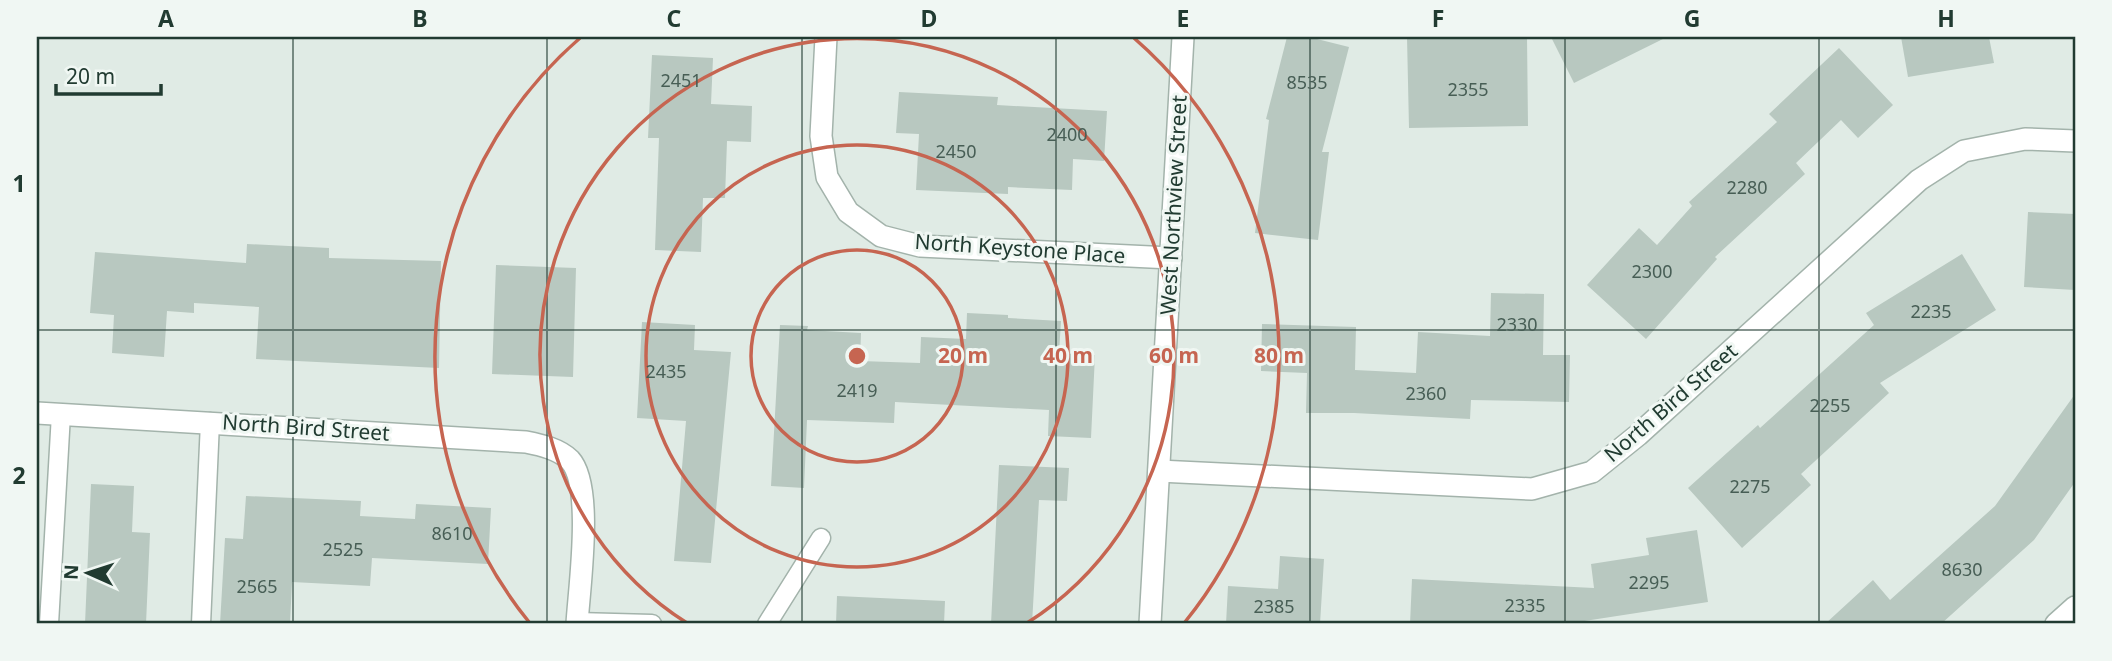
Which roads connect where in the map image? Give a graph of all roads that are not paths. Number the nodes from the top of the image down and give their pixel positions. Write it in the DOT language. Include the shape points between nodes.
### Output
graph roads {
  1 [pos="826,37"];
  2 [pos="1184,37"];
  3 [pos="2075,141"];
  4 [pos="1171,258"];
  5 [pos="37,413"];
  6 [pos="61,414"];
  7 [pos="210,422"];
  8 [pos="1159,471"];
  9 [pos="821,538"];
  10 [pos="2075,607"];
  11 [pos="577,623"];
  12 [pos="50,624"];
  13 [pos="201,624"];
  14 [pos="652,624"];
  15 [pos="767,624"];
  16 [pos="1150,624"];
  17 [pos="2056,624"];
  1 -- 4 [label="street, North Keystone Place" via="821,136 827,177 848,212 881,236 920,246"];
  2 -- 4 [label="street, West Northview Street"];
  3 -- 8 [label="street, North Bird Street" via="2025,139 1964,151 1919,180 1592,472 1532,489"];
  4 -- 8 [label="street, West Northview Street"];
  5 -- 6 [label="street, North Bird Street"];
  6 -- 7 [label="street, North Bird Street"];
  6 -- 12 [label="lane"];
  7 -- 11 [label="street, North Bird Street" via="526,442 551,448 570,461 581,480 584,503"];
  7 -- 13 [label="lane"];
  8 -- 16 [label="street, West Northview Street"];
  9 -- 15 [label="lane"];
  10 -- 17 [label="street"];
  11 -- 14 [label="lane"];
}
